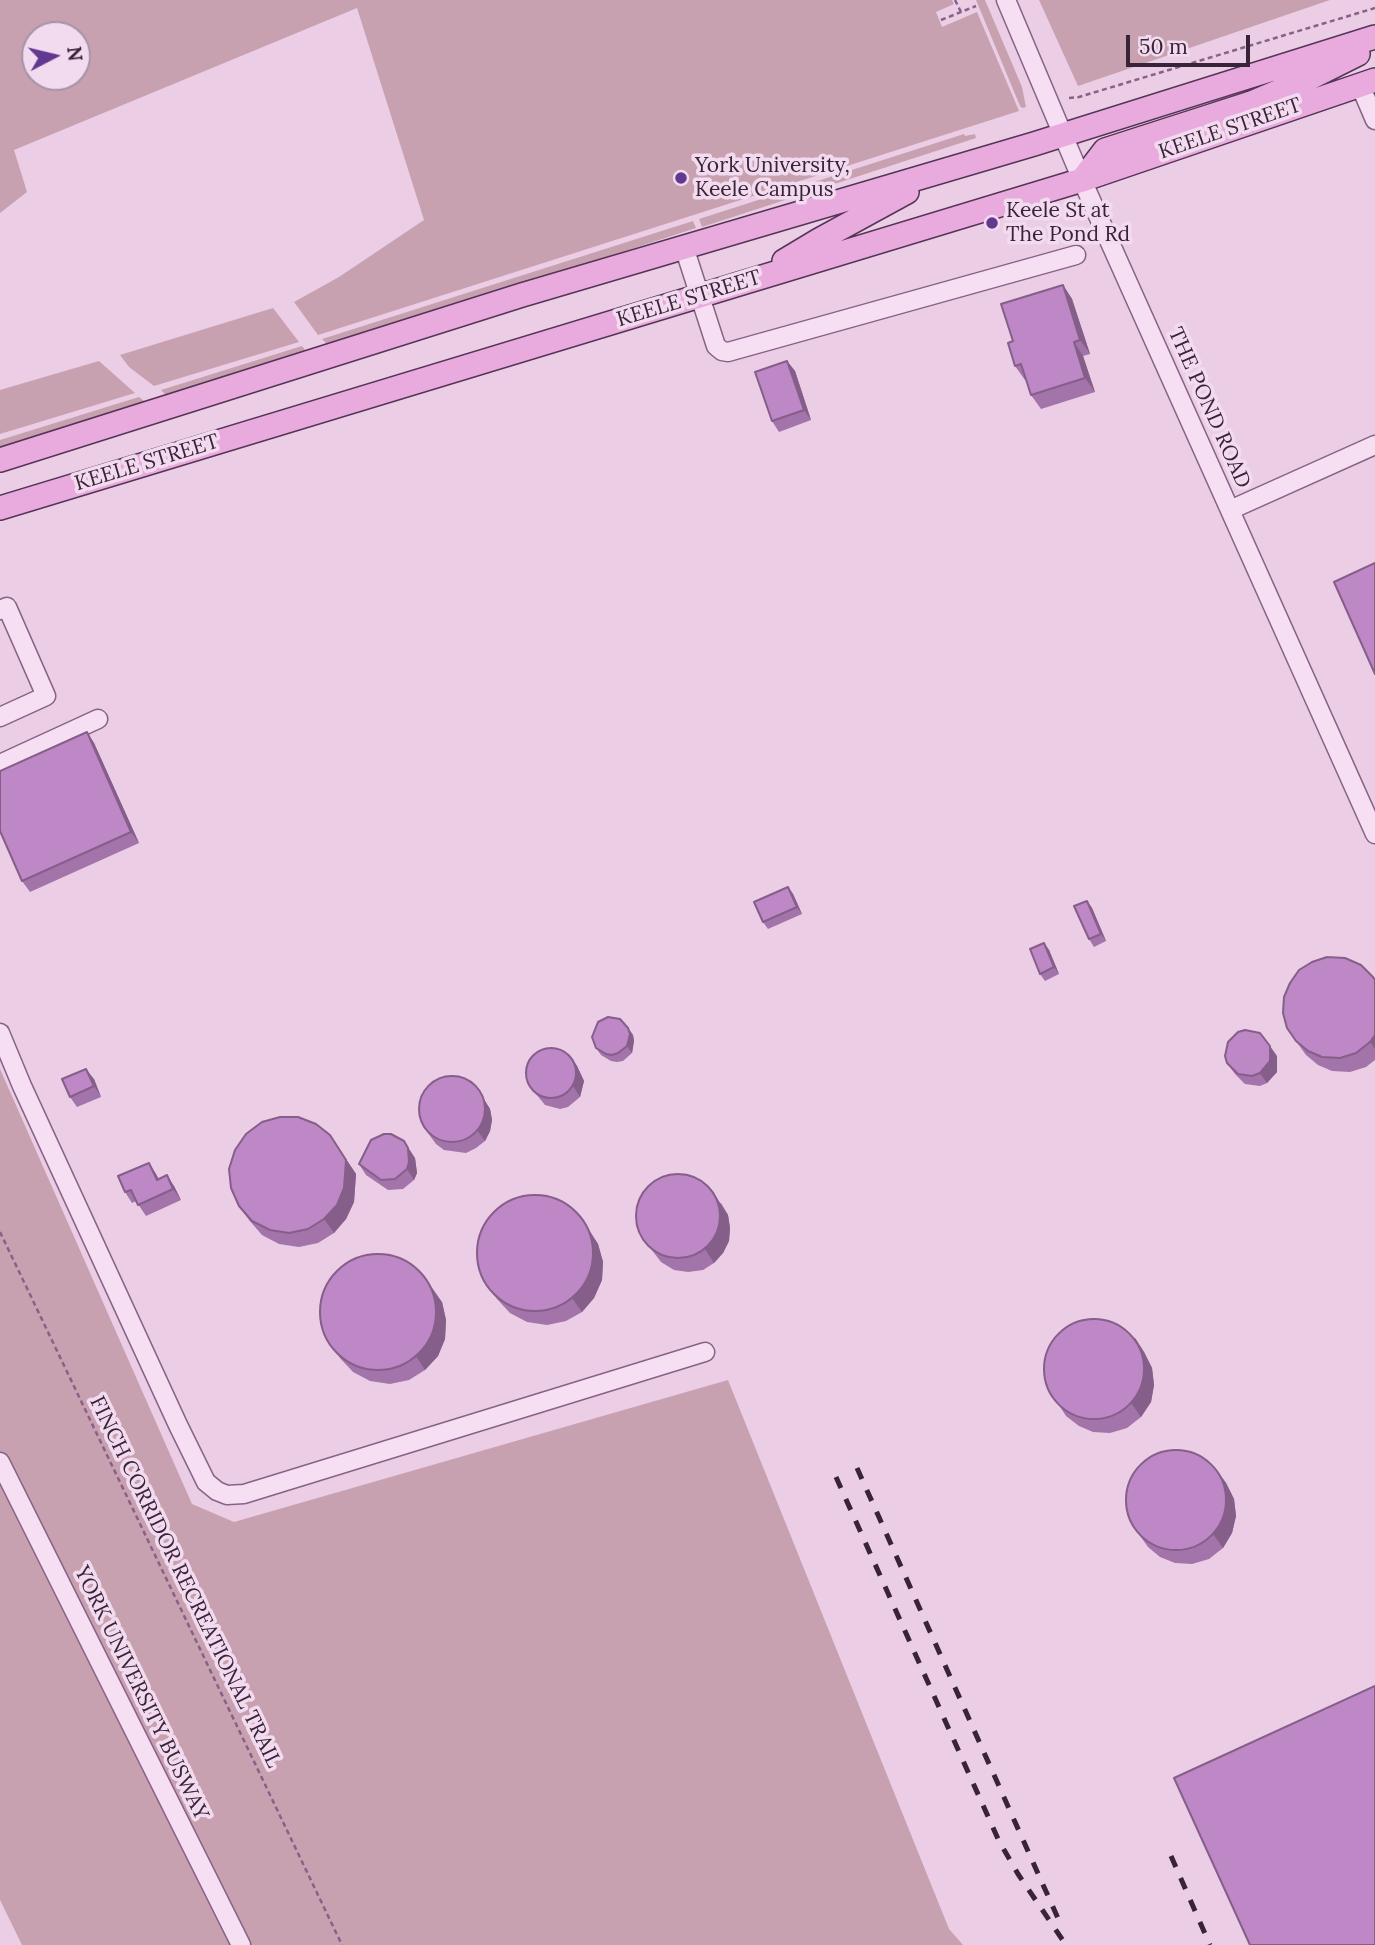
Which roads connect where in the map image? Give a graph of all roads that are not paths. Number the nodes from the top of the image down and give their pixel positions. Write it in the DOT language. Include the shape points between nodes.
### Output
graph roads {
  1 [pos="1006,0"];
  2 [pos="1375,37"];
  3 [pos="1375,45"];
  4 [pos="1367,82"];
  5 [pos="1375,120"];
  6 [pos="1063,135"];
  7 [pos="1082,180"];
  8 [pos="684,247"];
  9 [pos="1076,255"];
  10 [pos="757,278"];
  11 [pos="698,296"];
  12 [pos="1375,444"];
  13 [pos="0,460"];
  14 [pos="0,508"];
  15 [pos="1230,510"];
  16 [pos="0,610"];
  17 [pos="0,717"];
  18 [pos="98,719"];
  19 [pos="0,764"];
  20 [pos="1375,834"];
  21 [pos="0,1032"];
  22 [pos="705,1352"];
  23 [pos="0,1462"];
  24 [pos="241,1945"];
  1 -- 6 [label="street, THE POND ROAD"];
  2 -- 6 [label="main road, KEELE STREET"];
  3 -- 7 [label="main road" via="1251,103 1105,150"];
  4 -- 5 [label="street"];
  4 -- 7 [label="main road, KEELE STREET"];
  6 -- 7 [label="street, THE POND ROAD"];
  6 -- 8 [label="main road, KEELE STREET"];
  6 -- 10 [label="main road" via="1038,152 902,194"];
  7 -- 10 [label="main road, KEELE STREET"];
  7 -- 15 [label="street, THE POND ROAD"];
  8 -- 11 [label="street"];
  8 -- 13 [label="main road, KEELE STREET"];
  9 -- 11 [label="street" via="728,352 716,346"];
  10 -- 11 [label="main road, KEELE STREET"];
  11 -- 14 [label="main road, KEELE STREET"];
  12 -- 15 [label="street"];
  15 -- 20 [label="street, THE POND ROAD"];
  16 -- 17 [label="street" via="7,607 46,696"];
  18 -- 19 [label="street"];
  21 -- 22 [label="street" via="178,1425 206,1482 217,1491 244,1494"];
  23 -- 24 [label="street, YORK UNIVERSITY BUSWAY"];
}
